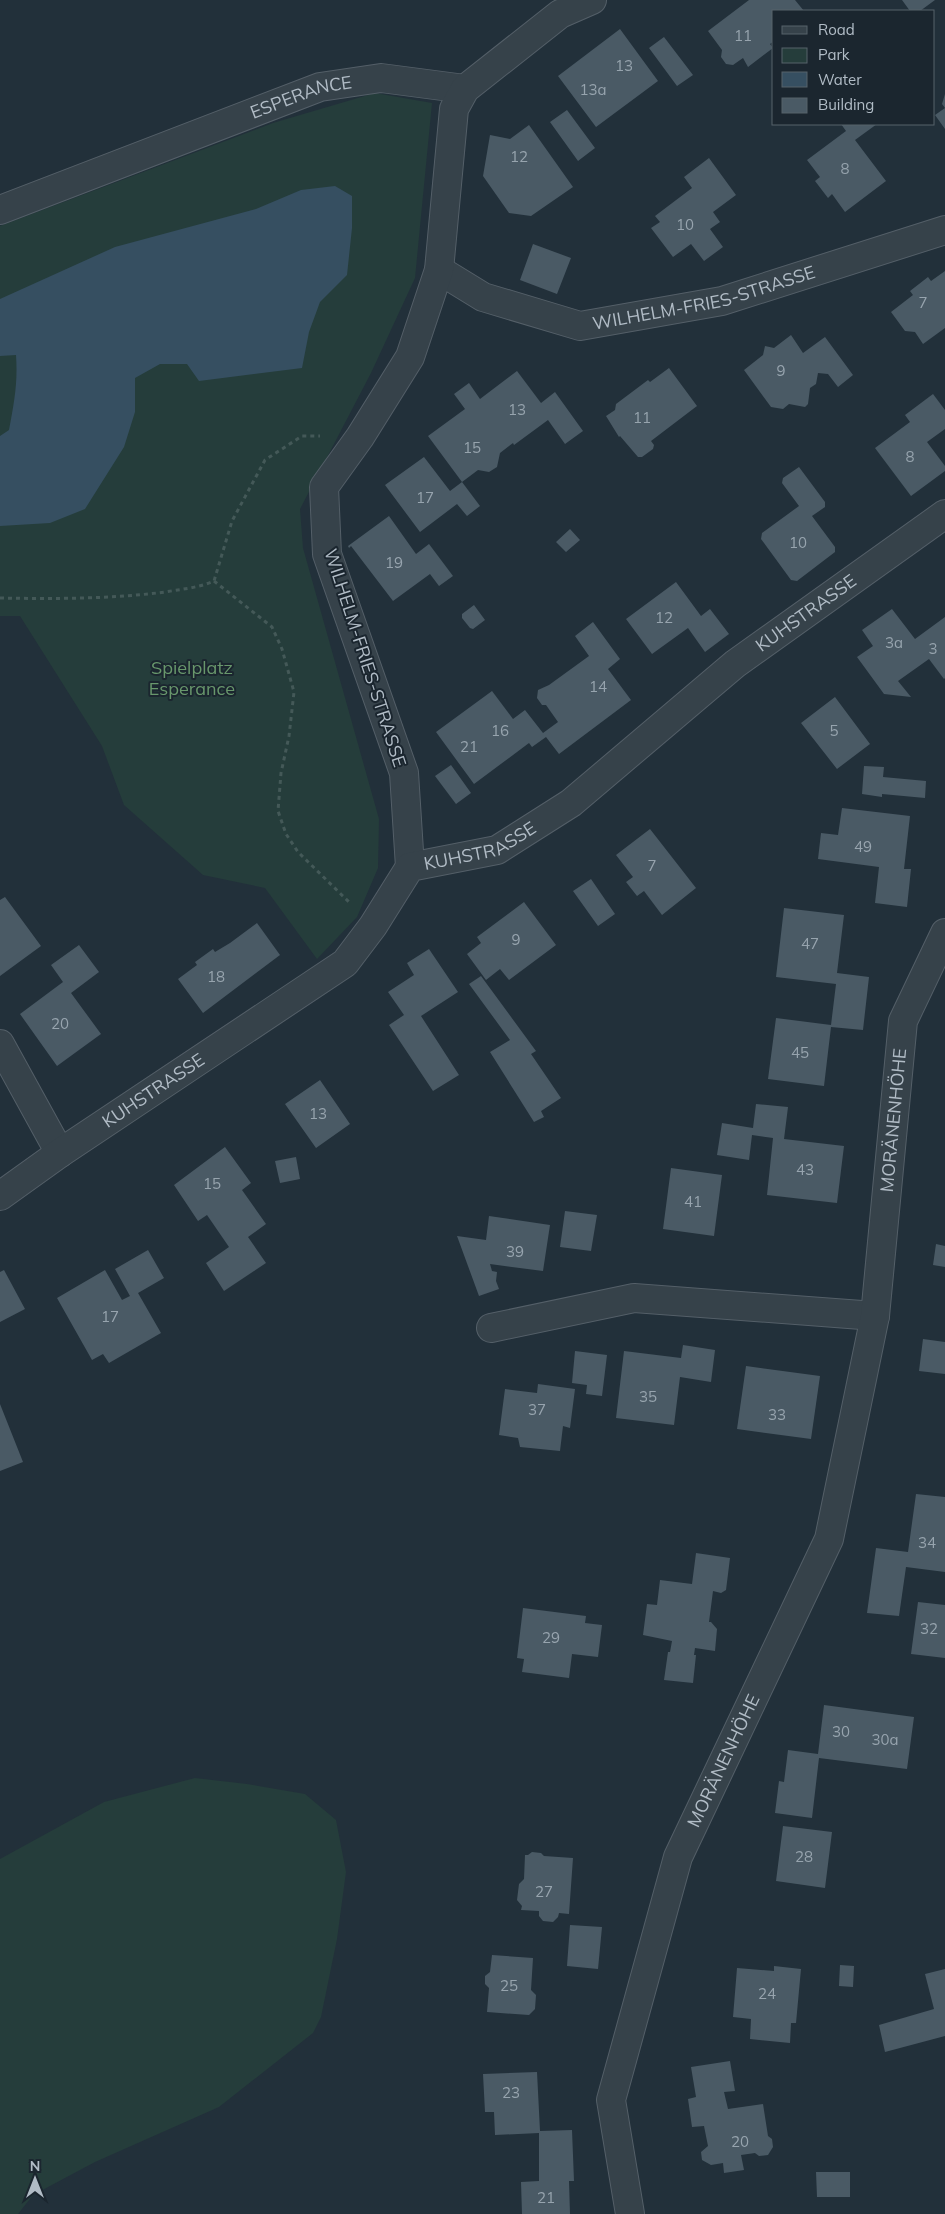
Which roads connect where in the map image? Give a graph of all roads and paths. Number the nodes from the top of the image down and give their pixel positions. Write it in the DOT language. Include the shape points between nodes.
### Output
graph roads {
  1 [pos="592,0"];
  2 [pos="464,89"];
  3 [pos="0,210"];
  4 [pos="945,230"];
  5 [pos="439,270"];
  6 [pos="360,437"];
  7 [pos="945,514"];
  8 [pos="214,581"];
  9 [pos="0,598"];
  10 [pos="410,867"];
  11 [pos="373,926"];
  12 [pos="945,933"];
  13 [pos="0,1044"];
  14 [pos="60,1153"];
  15 [pos="0,1196"];
  16 [pos="875,1316"];
  17 [pos="491,1328"];
  18 [pos="630,2214"];
  1 -- 2 [label="street" via="560,14"];
  2 -- 3 [label="street, ESPERANCE" via="381,78 320,88"];
  2 -- 5 [label="street, WILHELM-FRIES-STRASSE" via="454,109"];
  4 -- 5 [label="street, WILHELM-FRIES-STRASSE" via="722,301 580,326 483,297"];
  5 -- 6 [label="street, WILHELM-FRIES-STRASSE" via="410,356"];
  6 -- 8 [label="path" via="302,436 265,460 232,521"];
  6 -- 10 [label="street, WILHELM-FRIES-STRASSE" via="324,487 327,554 404,773"];
  7 -- 10 [label="street, KUHSTRASSE" via="735,664 571,803 497,850"];
  8 -- 9 [label="path" via="200,587 134,596"];
  8 -- 11 [label="path" via="272,627 282,649 294,692 278,811 286,834 311,865"];
  10 -- 11 [label="street, KUHSTRASSE"];
  11 -- 14 [label="street, KUHSTRASSE" via="344,963"];
  12 -- 16 [label="street, MORÄNENHÖHE" via="903,1021"];
  13 -- 14 [label="street"];
  14 -- 15 [label="street, KUHSTRASSE"];
  16 -- 17 [label="street" via="634,1298"];
  16 -- 18 [label="street, MORÄNENHÖHE" via="829,1539 678,1857 611,2100"];
}
